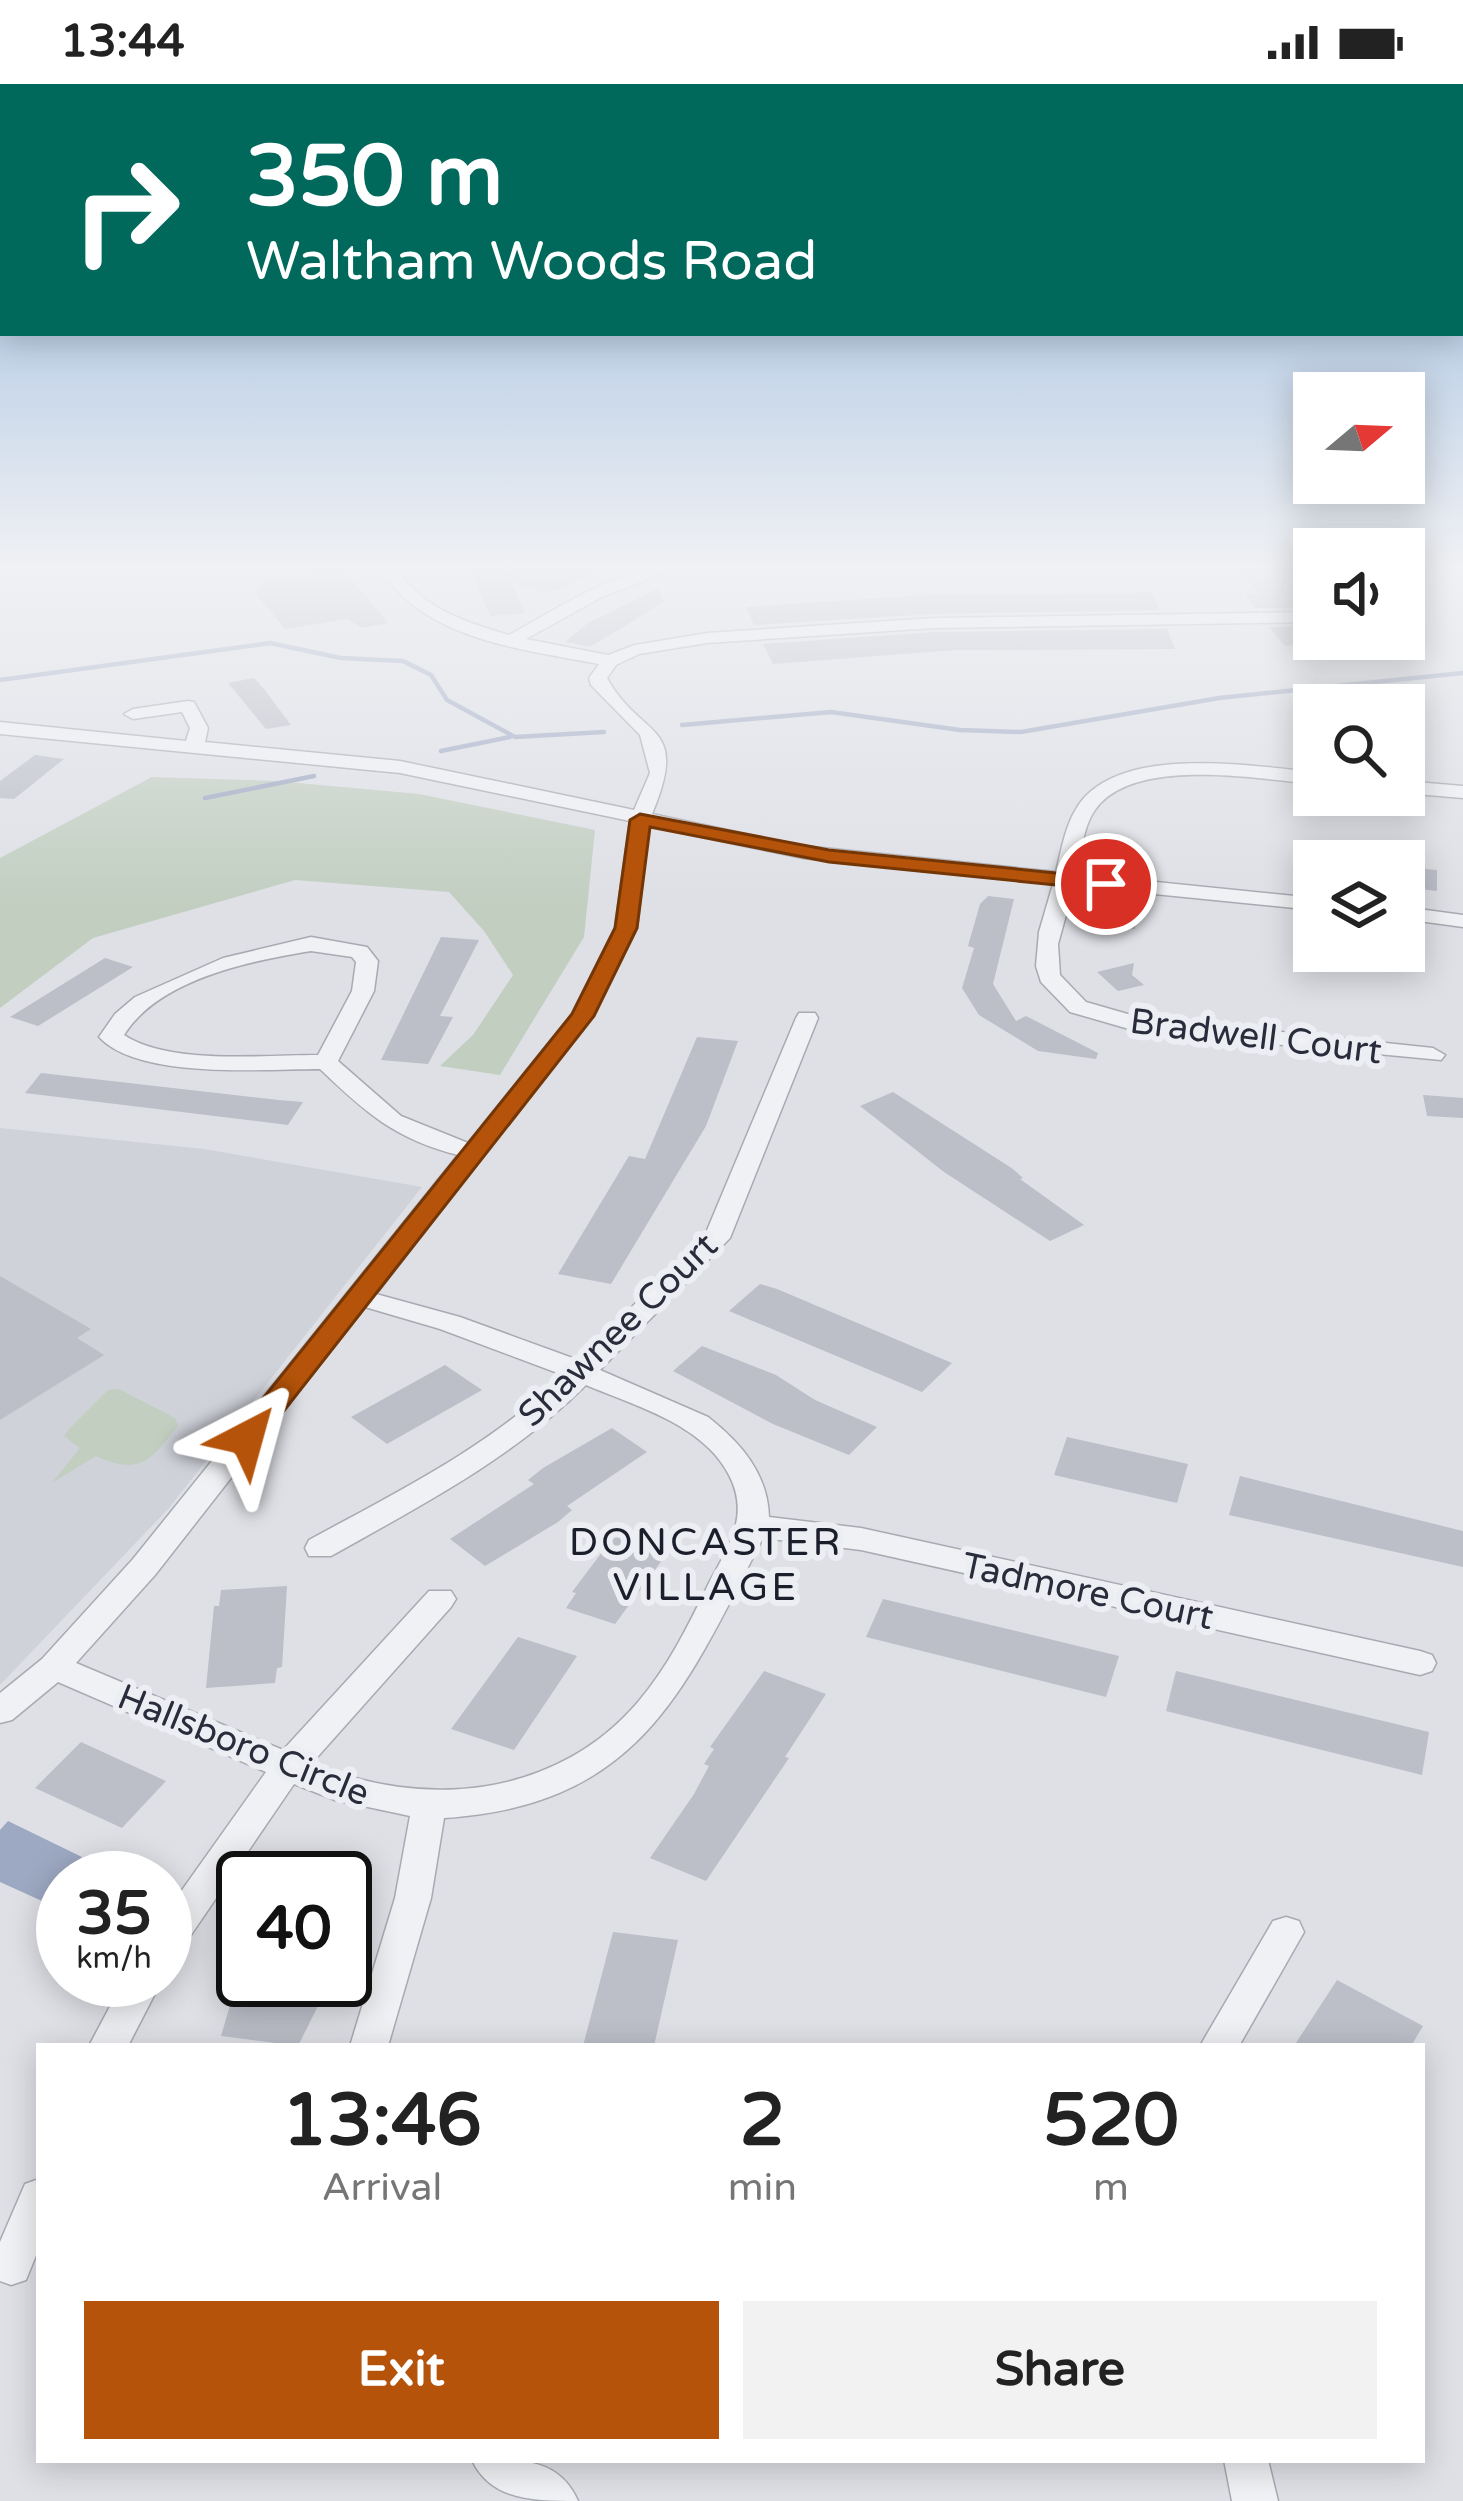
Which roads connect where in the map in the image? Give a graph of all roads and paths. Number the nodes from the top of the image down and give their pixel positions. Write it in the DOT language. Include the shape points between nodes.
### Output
graph roads {
  1 [pos="598,678"];
  2 [pos="133,714"];
  3 [pos="6,733"];
  4 [pos="194,747"];
  5 [pos="1293,777"];
  6 [pos="1425,789"];
  7 [pos="1463,792"];
  8 [pos="640,820"];
  9 [pos="1064,880"];
  10 [pos="1293,902"];
  11 [pos="1425,916"];
  12 [pos="1463,921"];
  13 [pos="807,1018"];
  14 [pos="1433,1055"];
  15 [pos="326,1062"];
  16 [pos="476,1152"];
  17 [pos="361,1298"];
  18 [pos="579,1373"];
  19 [pos="754,1526"];
  20 [pos="320,1549"];
  21 [pos="440,1599"];
  22 [pos="1420,1663"];
  23 [pos="54,1667"];
  24 [pos="0,1711"];
  25 [pos="287,1768"];
  26 [pos="429,1804"];
  27 [pos="192,1904"];
  28 [pos="1286,1932"];
  29 [pos="129,2007"];
  30 [pos="110,2043"];
  31 [pos="370,2043"];
  32 [pos="1222,2043"];
  33 [pos="36,2204"];
  34 [pos="10,2266"];
  35 [pos="498,2463"];
  36 [pos="1247,2463"];
  37 [pos="555,2501"];
  38 [pos="1255,2501"];
  1 -- 8 [label="street" via="657,752 660,773"];
  2 -- 4 [label="street" via="188,706 199,728"];
  3 -- 4 [label="street"];
  4 -- 8 [label="street" via="419,770"];
  5 -- 9 [label="street" via="1183,769 1131,777 1086,806"];
  6 -- 7 [label="street"];
  8 -- 9 [label="street" via="803,852"];
  8 -- 16 [label="street" via="626,928 606,972 583,1016"];
  9 -- 10 [label="street"];
  9 -- 14 [label="street, Bradwell Court" via="1046,968 1078,1007 1136,1024"];
  11 -- 12 [label="street"];
  13 -- 18 [label="street, Shawnee Court" via="717,1238"];
  15 -- 15 [label="street" via="368,971 359,952 340,947 280,948 170,988 116,1023 111,1037 121,1048 154,1054"];
  15 -- 16 [label="street" via="397,1127"];
  16 -- 17 [label="street"];
  17 -- 18 [label="street" via="487,1331"];
  17 -- 23 [label="street"];
  18 -- 19 [label="street" via="698,1424 721,1442 757,1499"];
  18 -- 20 [label="street, Shawnee Court" via="491,1449"];
  19 -- 22 [label="street, Tadmore Court" via="861,1539"];
  19 -- 26 [label="street, Hallsboro Circle" via="666,1690 637,1723 549,1782 479,1802"];
  21 -- 25 [label="street"];
  23 -- 24 [label="street"];
  23 -- 25 [label="street, Hallsboro Circle"];
  25 -- 26 [label="street, Hallsboro Circle" via="379,1799"];
  25 -- 27 [label="street"];
  26 -- 31 [label="street" via="413,1898"];
  28 -- 32 [label="street"];
  29 -- 30 [label="street"];
  33 -- 34 [label="street"];
  35 -- 37 [label="street"];
  36 -- 38 [label="street"];
}
